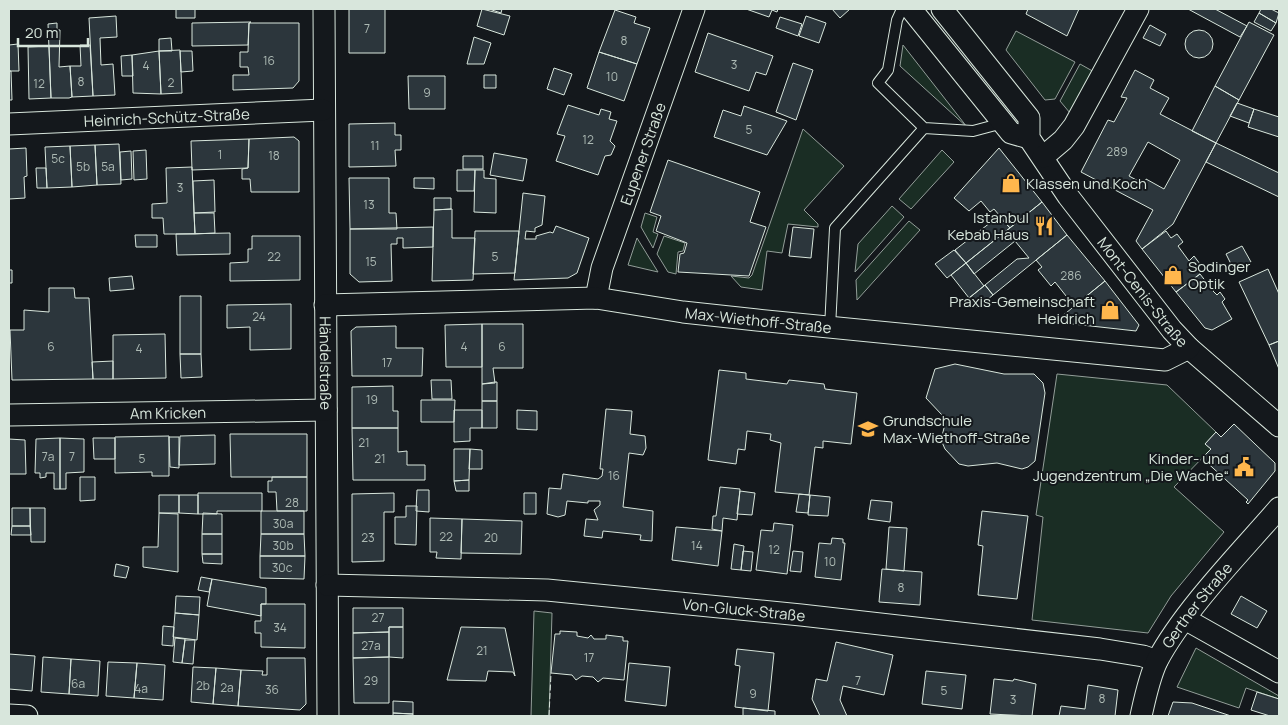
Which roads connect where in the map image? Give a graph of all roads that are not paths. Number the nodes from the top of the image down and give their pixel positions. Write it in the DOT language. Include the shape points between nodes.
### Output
graph roads {
  1 [pos="324,9"];
  2 [pos="694,9"];
  3 [pos="902,9"];
  4 [pos="911,9"];
  5 [pos="942,9"];
  6 [pos="1138,9"];
  7 [pos="323,110"];
  8 [pos="1004,123"];
  9 [pos="9,124"];
  10 [pos="924,128"];
  11 [pos="1029,138"];
  12 [pos="1043,157"];
  13 [pos="596,298"];
  14 [pos="325,305"];
  15 [pos="830,328"];
  16 [pos="1189,348"];
  17 [pos="326,410"];
  18 [pos="9,415"];
  19 [pos="1279,426"];
  20 [pos="1279,508"];
  21 [pos="327,585"];
  22 [pos="1185,619"];
  23 [pos="1157,661"];
  24 [pos="1279,672"];
  25 [pos="9,715"];
  26 [pos="27,716"];
  27 [pos="328,716"];
  28 [pos="1141,716"];
  1 -- 7 [label="street, Händelstraße"];
  2 -- 13 [label="street, Eupener Straße" via="602,268"];
  3 -- 10 [label="lane" via="888,70 878,83"];
  4 -- 8 [label="street, Mont-Cenis-Straße"];
  5 -- 11 [label="street, Mont-Cenis-Straße" via="1029,118"];
  6 -- 12 [label="street" via="1074,126"];
  7 -- 9 [label="street, Heinrich-Schütz-Straße"];
  7 -- 14 [label="street, Händelstraße"];
  8 -- 10 [label="lane" via="973,132"];
  8 -- 11 [label="street, Mont-Cenis-Straße" via="1011,133"];
  10 -- 15 [label="lane" via="835,228"];
  11 -- 12 [label="street, Mont-Cenis-Straße"];
  12 -- 16 [label="street, Mont-Cenis-Straße" via="1068,196"];
  13 -- 14 [label="street, Max-Wiethoff-Straße"];
  13 -- 15 [label="street, Max-Wiethoff-Straße" via="683,312"];
  14 -- 17 [label="street, Händelstraße"];
  15 -- 16 [label="street, Max-Wiethoff-Straße" via="1164,360"];
  16 -- 19 [label="street, Mont-Cenis-Straße"];
  17 -- 18 [label="street, Am Kricken"];
  17 -- 21 [label="street, Händelstraße"];
  20 -- 22 [label="street, Gerther Straße"];
  21 -- 23 [label="street, Von-Gluck-Straße" via="547,590 1100,649"];
  21 -- 27 [label="street, Händelstraße"];
  22 -- 23 [label="street, Gerther Straße"];
  22 -- 24 [label="street"];
  23 -- 28 [label="street, Gerther Straße"];
  25 -- 26 [label="street"];
}
